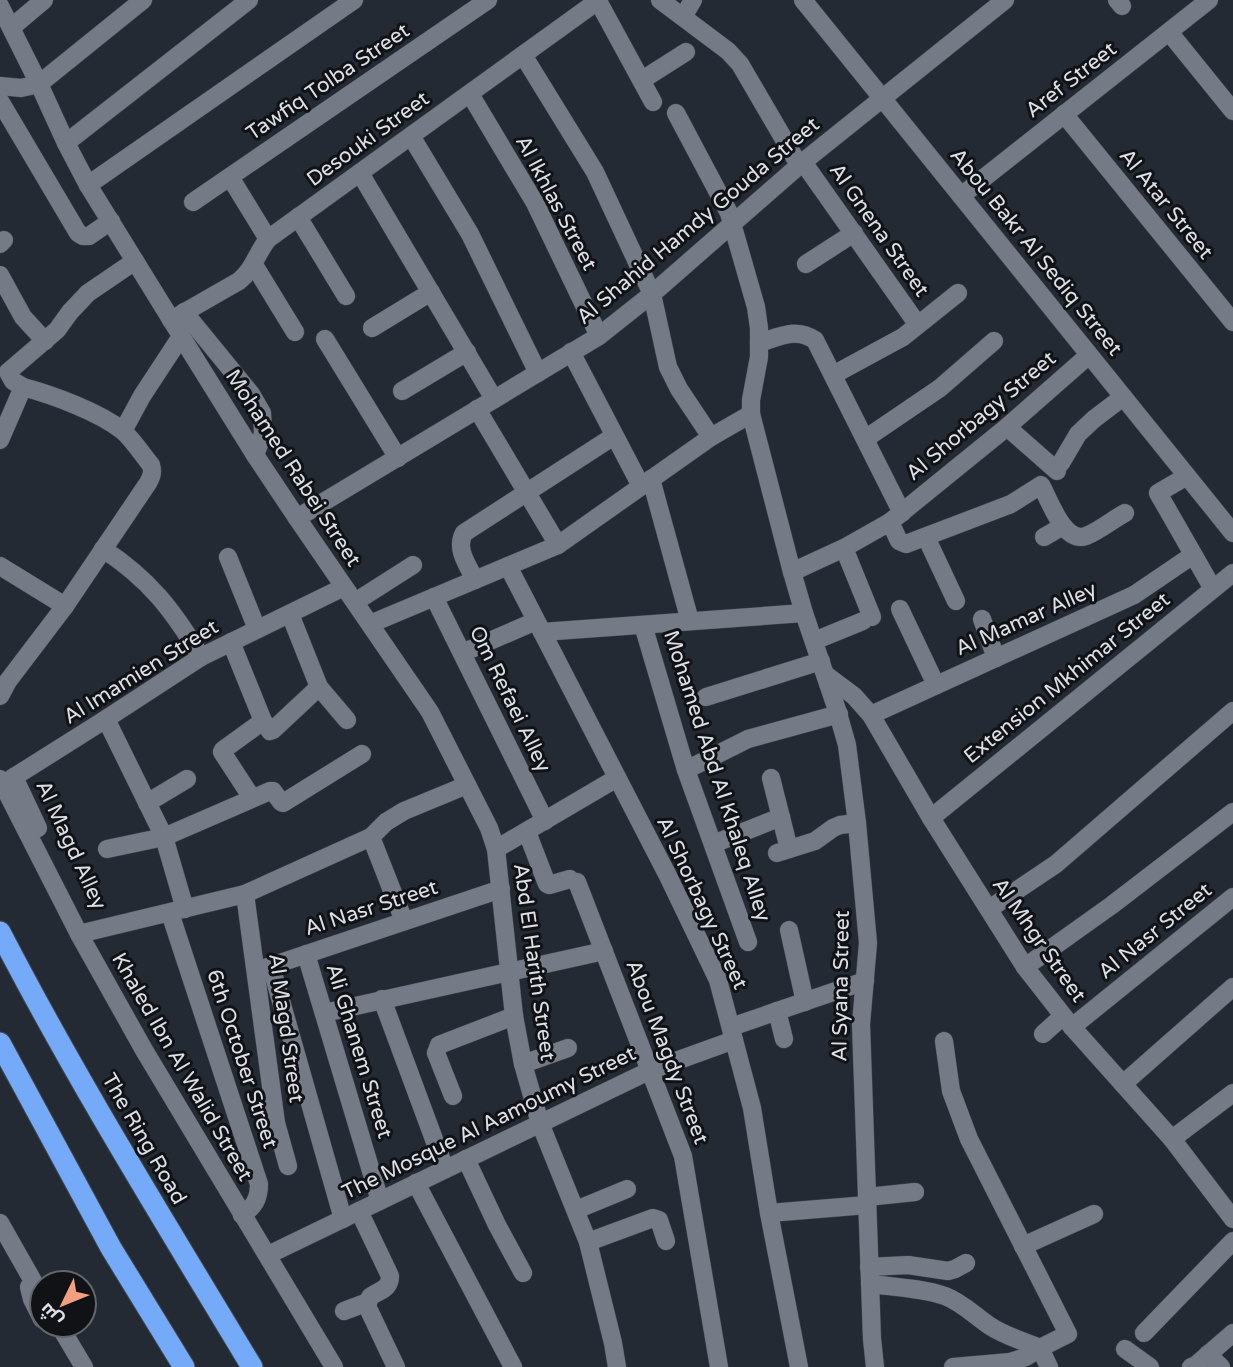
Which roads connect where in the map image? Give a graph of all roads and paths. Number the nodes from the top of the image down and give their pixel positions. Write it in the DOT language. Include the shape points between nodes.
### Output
graph roads {
  1 [pos="44,0"];
  2 [pos="143,0"];
  3 [pos="249,0"];
  4 [pos="354,0"];
  5 [pos="488,0"];
  6 [pos="599,0"];
  7 [pos="660,0"];
  8 [pos="693,0"];
  9 [pos="803,0"];
  10 [pos="1005,0"];
  11 [pos="1209,0"];
  12 [pos="0,6"];
  13 [pos="683,17"];
  14 [pos="12,27"];
  15 [pos="1168,32"];
  16 [pos="687,52"];
  17 [pos="523,55"];
  18 [pos="642,80"];
  19 [pos="39,84"];
  20 [pos="0,86"];
  21 [pos="470,94"];
  22 [pos="882,99"];
  23 [pos="0,101"];
  24 [pos="653,102"];
  25 [pos="1233,111"];
  26 [pos="676,113"];
  27 [pos="1064,114"];
  28 [pos="411,136"];
  29 [pos="66,144"];
  30 [pos="801,164"];
  31 [pos="360,173"];
  32 [pos="230,177"];
  33 [pos="88,185"];
  34 [pos="961,196"];
  35 [pos="193,202"];
  36 [pos="299,217"];
  37 [pos="111,221"];
  38 [pos="732,225"];
  39 [pos="854,233"];
  40 [pos="268,239"];
  41 [pos="135,261"];
  42 [pos="806,264"];
  43 [pos="254,265"];
  44 [pos="0,275"];
  45 [pos="431,292"];
  46 [pos="958,293"];
  47 [pos="652,294"];
  48 [pos="346,296"];
  49 [pos="178,316"];
  50 [pos="1233,322"];
  51 [pos="919,325"];
  52 [pos="372,328"];
  53 [pos="295,332"];
  54 [pos="181,336"];
  55 [pos="599,336"];
  56 [pos="325,339"];
  57 [pos="45,341"];
  58 [pos="994,341"];
  59 [pos="759,343"];
  60 [pos="467,352"];
  61 [pos="571,352"];
  62 [pos="1089,355"];
  63 [pos="538,373"];
  64 [pos="833,375"];
  65 [pos="23,387"];
  66 [pos="402,391"];
  67 [pos="1123,397"];
  68 [pos="494,399"];
  69 [pos="477,410"];
  70 [pos="751,414"];
  71 [pos="1007,427"];
  72 [pos="123,432"];
  73 [pos="614,436"];
  74 [pos="711,437"];
  75 [pos="865,439"];
  76 [pos="0,440"];
  77 [pos="255,455"];
  78 [pos="398,457"];
  79 [pos="1187,476"];
  80 [pos="646,483"];
  81 [pos="527,493"];
  82 [pos="1125,513"];
  83 [pos="896,517"];
  84 [pos="297,518"];
  85 [pos="1063,526"];
  86 [pos="1233,533"];
  87 [pos="926,537"];
  88 [pos="1044,537"];
  89 [pos="558,545"];
  90 [pos="844,548"];
  91 [pos="103,549"];
  92 [pos="1194,555"];
  93 [pos="228,557"];
  94 [pos="413,565"];
  95 [pos="0,566"];
  96 [pos="508,566"];
  97 [pos="792,572"];
  98 [pos="1233,573"];
  99 [pos="475,580"];
  100 [pos="344,587"];
  101 [pos="1213,589"];
  102 [pos="434,597"];
  103 [pos="956,601"];
  104 [pos="355,602"];
  105 [pos="65,606"];
  106 [pos="900,609"];
  107 [pos="804,613"];
  108 [pos="290,614"];
  109 [pos="982,619"];
  110 [pos="690,621"];
  111 [pos="370,624"];
  112 [pos="643,625"];
  113 [pos="539,627"];
  114 [pos="257,629"];
  115 [pos="814,641"];
  116 [pos="231,642"];
  117 [pos="462,653"];
  118 [pos="201,657"];
  119 [pos="996,658"];
  120 [pos="823,668"];
  121 [pos="3,683"];
  122 [pos="936,685"];
  123 [pos="319,687"];
  124 [pos="706,697"];
  125 [pos="1233,711"];
  126 [pos="839,714"];
  127 [pos="871,715"];
  128 [pos="106,719"];
  129 [pos="347,720"];
  130 [pos="263,721"];
  131 [pos="362,754"];
  132 [pos="686,770"];
  133 [pos="617,778"];
  134 [pos="771,778"];
  135 [pos="187,779"];
  136 [pos="6,780"];
  137 [pos="467,785"];
  138 [pos="252,799"];
  139 [pos="147,803"];
  140 [pos="1233,812"];
  141 [pos="781,817"];
  142 [pos="931,818"];
  143 [pos="545,821"];
  144 [pos="857,823"];
  145 [pos="527,832"];
  146 [pos="164,837"];
  147 [pos="371,837"];
  148 [pos="713,844"];
  149 [pos="107,849"];
  150 [pos="496,849"];
  151 [pos="501,889"];
  152 [pos="245,894"];
  153 [pos="1233,897"];
  154 [pos="989,909"];
  155 [pos="177,911"];
  156 [pos="404,921"];
  157 [pos="789,930"];
  158 [pos="0,932"];
  159 [pos="83,933"];
  160 [pos="748,942"];
  161 [pos="604,951"];
  162 [pos="306,954"];
  163 [pos="1025,967"];
  164 [pos="263,968"];
  165 [pos="509,971"];
  166 [pos="865,981"];
  167 [pos="1232,989"];
  168 [pos="382,999"];
  169 [pos="804,1002"];
  170 [pos="777,1011"];
  171 [pos="324,1013"];
  172 [pos="514,1016"];
  173 [pos="1068,1022"];
  174 [pos="733,1033"];
  175 [pos="1042,1034"];
  176 [pos="783,1039"];
  177 [pos="944,1041"];
  178 [pos="0,1043"];
  179 [pos="568,1048"];
  180 [pos="523,1064"];
  181 [pos="651,1070"];
  182 [pos="303,1079"];
  183 [pos="270,1080"];
  184 [pos="1123,1084"];
  185 [pos="1233,1093"];
  186 [pos="453,1096"];
  187 [pos="540,1123"];
  188 [pos="1172,1139"];
  189 [pos="466,1159"];
  190 [pos="288,1166"];
  191 [pos="445,1169"];
  192 [pos="416,1183"];
  193 [pos="627,1189"];
  194 [pos="915,1192"];
  195 [pos="380,1201"];
  196 [pos="867,1201"];
  197 [pos="576,1210"];
  198 [pos="769,1213"];
  199 [pos="1094,1214"];
  200 [pos="1232,1214"];
  201 [pos="242,1215"];
  202 [pos="351,1215"];
  203 [pos="0,1223"];
  204 [pos="666,1241"];
  205 [pos="1233,1241"];
  206 [pos="589,1242"];
  207 [pos="1023,1246"];
  208 [pos="268,1255"];
  209 [pos="966,1263"];
  210 [pos="523,1273"];
  211 [pos="28,1274"];
  212 [pos="870,1276"];
  213 [pos="368,1302"];
  214 [pos="344,1311"];
  215 [pos="1144,1333"];
  216 [pos="1233,1333"];
  217 [pos="54,1339"];
  218 [pos="67,1339"];
  219 [pos="1040,1348"];
  220 [pos="1125,1349"];
  221 [pos="1215,1361"];
  222 [pos="70,1367"];
  223 [pos="84,1367"];
  224 [pos="184,1367"];
  225 [pos="252,1367"];
  226 [pos="334,1367"];
  227 [pos="396,1367"];
  228 [pos="513,1367"];
  229 [pos="617,1367"];
  230 [pos="719,1367"];
  231 [pos="799,1367"];
  232 [pos="875,1367"];
  233 [pos="953,1367"];
  234 [pos="1049,1367"];
  235 [pos="1150,1367"];
  236 [pos="1191,1367"];
  1 -- 14 [label="street"];
  2 -- 19 [label="street"];
  3 -- 29 [label="street"];
  4 -- 33 [label="street"];
  5 -- 32 [label="street, Tawfiq Tolba Street"];
  6 -- 17 [label="street, Desouki Street"];
  6 -- 18 [label="street"];
  7 -- 13 [label="street, Al Gnena Street"];
  8 -- 13 [label="street"];
  9 -- 22 [label="street, Abou Bakr Al Sediq Street"];
  10 -- 22 [label="street, Al Shahid Hamdy Gouda Street"];
  11 -- 15 [label="street, Aref Street"];
  12 -- 14 [label="street"];
  13 -- 30 [label="street, Al Gnena Street" via="740,64"];
  14 -- 19 [label="street"];
  15 -- 25 [label="street"];
  15 -- 27 [label="street, Aref Street"];
  16 -- 18 [label="street"];
  17 -- 21 [label="street, Desouki Street"];
  17 -- 47 [label="street" via="596,172"];
  18 -- 24 [label="street"];
  19 -- 20 [label="street" via="21,89"];
  19 -- 29 [label="street"];
  21 -- 28 [label="street, Desouki Street"];
  21 -- 55 [label="street, Al Ikhlas Street" via="535,203"];
  22 -- 30 [label="street, Al Shahid Hamdy Gouda Street"];
  22 -- 34 [label="street, Abou Bakr Al Sediq Street"];
  23 -- 37 [label="street" via="78,233 89,236"];
  26 -- 38 [label="street" via="724,201"];
  27 -- 34 [label="street, Aref Street"];
  27 -- 50 [label="street, Al Atar Street"];
  28 -- 31 [label="street, Desouki Street"];
  28 -- 63 [label="street" via="470,234"];
  29 -- 33 [label="street"];
  30 -- 38 [label="street, Al Shahid Hamdy Gouda Street"];
  30 -- 39 [label="street, Al Gnena Street"];
  31 -- 36 [label="street, Desouki Street"];
  31 -- 45 [label="street"];
  32 -- 35 [label="street, Tawfiq Tolba Street"];
  32 -- 40 [label="street"];
  33 -- 37 [label="street"];
  34 -- 62 [label="street, Abou Bakr Al Sediq Street"];
  36 -- 40 [label="street, Desouki Street"];
  36 -- 48 [label="street"];
  37 -- 41 [label="street"];
  38 -- 47 [label="street, Al Shahid Hamdy Gouda Street"];
  38 -- 59 [label="street" via="756,307"];
  39 -- 42 [label="street"];
  39 -- 51 [label="street, Al Gnena Street"];
  40 -- 43 [label="street, Desouki Street"];
  41 -- 49 [label="street"];
  41 -- 57 [label="street" via="88,293"];
  43 -- 49 [label="street, Desouki Street" via="239,281"];
  43 -- 53 [label="street"];
  44 -- 57 [label="street" via="23,317"];
  45 -- 52 [label="street"];
  45 -- 60 [label="street"];
  46 -- 51 [label="street"];
  47 -- 55 [label="street, Al Shahid Hamdy Gouda Street"];
  47 -- 74 [label="street" via="668,367"];
  49 -- 54 [label="street, Mohamed Rabei Street"];
  49 -- 77 [label="street" via="251,394 262,413 263,434"];
  51 -- 64 [label="street"];
  54 -- 72 [label="street"];
  54 -- 77 [label="street, Mohamed Rabei Street"];
  55 -- 61 [label="street, Al Shahid Hamdy Gouda Street"];
  56 -- 78 [label="street"];
  57 -- 65 [label="street" via="8,372"];
  58 -- 75 [label="street" via="940,388"];
  59 -- 64 [label="street" via="799,332 807,335 815,340"];
  59 -- 70 [label="street"];
  60 -- 66 [label="street"];
  60 -- 68 [label="street"];
  61 -- 63 [label="street, Al Shahid Hamdy Gouda Street"];
  61 -- 73 [label="street"];
  62 -- 67 [label="street, Abou Bakr Al Sediq Street"];
  62 -- 71 [label="street, Al Shorbagy Street"];
  63 -- 68 [label="street, Al Shahid Hamdy Gouda Street"];
  64 -- 75 [label="street"];
  65 -- 72 [label="street" via="85,410"];
  65 -- 76 [label="street"];
  67 -- 71 [label="street" via="1078,434 1059,467"];
  67 -- 79 [label="street, Abou Bakr Al Sediq Street"];
  68 -- 69 [label="street, Al Shahid Hamdy Gouda Street"];
  69 -- 78 [label="street, Al Shahid Hamdy Gouda Street"];
  69 -- 81 [label="street"];
  70 -- 74 [label="street"];
  70 -- 97 [label="street, Al Syana Street"];
  71 -- 83 [label="street, Al Shorbagy Street"];
  72 -- 91 [label="street" via="151,465 152,476"];
  73 -- 80 [label="street"];
  73 -- 81 [label="street"];
  74 -- 80 [label="street"];
  75 -- 83 [label="street"];
  77 -- 84 [label="street, Mohamed Rabei Street"];
  78 -- 84 [label="street, Al Shahid Hamdy Gouda Street"];
  79 -- 86 [label="street, Abou Bakr Al Sediq Street"];
  79 -- 92 [label="street" via="1158,493"];
  80 -- 89 [label="street"];
  80 -- 110 [label="street"];
  81 -- 89 [label="street"];
  81 -- 99 [label="street" via="464,533 460,547"];
  82 -- 85 [label="street" via="1083,537 1074,537"];
  83 -- 87 [label="street" via="899,541 910,543"];
  83 -- 90 [label="street, Al Shorbagy Street"];
  84 -- 100 [label="street, Mohamed Rabei Street"];
  85 -- 87 [label="street" via="1041,485 1011,504"];
  85 -- 88 [label="street"];
  87 -- 103 [label="street"];
  89 -- 96 [label="street"];
  90 -- 97 [label="street, Al Shorbagy Street"];
  90 -- 115 [label="street" via="868,619"];
  91 -- 105 [label="street"];
  91 -- 118 [label="street" via="163,600"];
  92 -- 101 [label="street"];
  92 -- 119 [label="street, Al Mamar Alley" via="1133,595"];
  93 -- 114 [label="street"];
  94 -- 104 [label="street"];
  95 -- 105 [label="street"];
  96 -- 99 [label="street"];
  96 -- 113 [label="street, Al Shorbagy Street"];
  97 -- 107 [label="street, Al Syana Street"];
  98 -- 101 [label="street, Extension Mkhimar Street"];
  99 -- 102 [label="street"];
  100 -- 104 [label="street, Mohamed Rabei Street"];
  100 -- 108 [label="street, Al Imamien Street"];
  101 -- 142 [label="street, Extension Mkhimar Street"];
  102 -- 111 [label="street"];
  102 -- 117 [label="street, Om Refaei Alley"];
  104 -- 111 [label="street, Mohamed Rabei Street"];
  105 -- 121 [label="street"];
  106 -- 122 [label="street"];
  107 -- 110 [label="street"];
  107 -- 115 [label="street, Al Syana Street"];
  108 -- 114 [label="street, Al Imamien Street"];
  108 -- 123 [label="street"];
  109 -- 119 [label="street"];
  110 -- 112 [label="street"];
  111 -- 137 [label="street, Abd El Harith Street" via="430,712"];
  112 -- 113 [label="street"];
  112 -- 132 [label="street, Mohamed Abd Al Khaleq Alley"];
  113 -- 117 [label="street"];
  113 -- 133 [label="street, Al Shorbagy Street"];
  114 -- 116 [label="street, Al Imamien Street"];
  115 -- 120 [label="street, Al Syana Street"];
  116 -- 118 [label="street, Al Imamien Street"];
  116 -- 130 [label="street"];
  117 -- 143 [label="street, Om Refaei Alley"];
  118 -- 128 [label="street, Al Imamien Street"];
  119 -- 122 [label="street, Al Mamar Alley"];
  120 -- 124 [label="street"];
  120 -- 126 [label="street, Al Syana Street"];
  120 -- 127 [label="street, Al Mhgr Street"];
  122 -- 127 [label="street, Al Mamar Alley"];
  123 -- 129 [label="street"];
  123 -- 130 [label="street" via="273,730"];
  125 -- 154 [label="street" via="1056,864"];
  126 -- 132 [label="street" via="748,739"];
  126 -- 144 [label="street, Al Syana Street"];
  127 -- 142 [label="street, Al Mhgr Street"];
  128 -- 136 [label="street, Al Imamien Street"];
  128 -- 139 [label="street, 6th October Street"];
  130 -- 138 [label="street" via="222,752"];
  131 -- 138 [label="street" via="284,803 272,791"];
  132 -- 148 [label="street, Mohamed Abd Al Khaleq Alley"];
  133 -- 143 [label="street"];
  133 -- 174 [label="street, Al Shorbagy Street" via="718,981"];
  134 -- 141 [label="street"];
  135 -- 139 [label="street"];
  136 -- 159 [label="street, Khaled Ibn Al Walid Street"];
  137 -- 147 [label="street" via="404,811"];
  137 -- 150 [label="street, Abd El Harith Street"];
  138 -- 146 [label="street"];
  139 -- 146 [label="street, 6th October Street"];
  140 -- 163 [label="street"];
  141 -- 144 [label="street" via="783,851 815,841 840,825"];
  141 -- 148 [label="street"];
  142 -- 154 [label="street, Al Mhgr Street"];
  143 -- 145 [label="street"];
  144 -- 166 [label="street, Al Syana Street" via="869,943"];
  145 -- 150 [label="street"];
  145 -- 161 [label="street, Abou Magdy Street" via="547,884 573,881"];
  146 -- 149 [label="street"];
  146 -- 155 [label="street, 6th October Street"];
  147 -- 152 [label="street"];
  147 -- 156 [label="street"];
  148 -- 160 [label="street, Mohamed Abd Al Khaleq Alley"];
  150 -- 151 [label="street, Abd El Harith Street"];
  151 -- 156 [label="street, Al Nasr Street"];
  151 -- 165 [label="street, Abd El Harith Street"];
  152 -- 155 [label="street"];
  152 -- 164 [label="street, Al Magd Street"];
  153 -- 173 [label="street, Al Nasr Street"];
  154 -- 163 [label="street, Al Mhgr Street"];
  155 -- 159 [label="street"];
  155 -- 201 [label="street, 6th October Street" via="259,1184 256,1202"];
  156 -- 162 [label="street, Al Nasr Street"];
  157 -- 169 [label="street"];
  158 -- 225 [label="highway, The Ring Road" via="44,1016"];
  159 -- 201 [label="street, Khaled Ibn Al Walid Street" via="144,1050"];
  161 -- 165 [label="street"];
  161 -- 181 [label="street, Abou Magdy Street"];
  162 -- 164 [label="street, Al Nasr Street"];
  162 -- 171 [label="street, Ali Ghanem Street"];
  163 -- 173 [label="street, Al Mhgr Street"];
  164 -- 182 [label="street"];
  164 -- 183 [label="street, Al Magd Street"];
  165 -- 168 [label="street"];
  165 -- 172 [label="street, Abd El Harith Street"];
  166 -- 169 [label="street, The Mosque Al Aamoumy Street"];
  166 -- 196 [label="street, Al Syana Street" via="861,1024"];
  167 -- 184 [label="street"];
  168 -- 171 [label="street"];
  168 -- 191 [label="street"];
  169 -- 170 [label="street, The Mosque Al Aamoumy Street"];
  170 -- 174 [label="street, The Mosque Al Aamoumy Street"];
  170 -- 176 [label="street"];
  171 -- 195 [label="street, Ali Ghanem Street"];
  172 -- 180 [label="street, Abd El Harith Street"];
  172 -- 186 [label="street" via="439,1045 436,1053"];
  173 -- 175 [label="street, Al Nasr Street"];
  173 -- 184 [label="street, Al Mhgr Street"];
  174 -- 181 [label="street, The Mosque Al Aamoumy Street"];
  174 -- 198 [label="street, Al Shorbagy Street" via="752,1108"];
  177 -- 207 [label="street" via="959,1115"];
  178 -- 224 [label="highway" via="111,1248"];
  179 -- 180 [label="street"];
  180 -- 187 [label="street, Abd El Harith Street"];
  181 -- 187 [label="street, The Mosque Al Aamoumy Street"];
  181 -- 230 [label="street, Abou Magdy Street" via="683,1156"];
  182 -- 183 [label="street"];
  182 -- 202 [label="street"];
  183 -- 190 [label="street, Al Magd Street"];
  184 -- 188 [label="street, Al Mhgr Street"];
  185 -- 188 [label="street"];
  187 -- 189 [label="street, The Mosque Al Aamoumy Street"];
  187 -- 197 [label="street, Abd El Harith Street"];
  188 -- 200 [label="street, Al Mhgr Street"];
  189 -- 191 [label="street, The Mosque Al Aamoumy Street"];
  189 -- 210 [label="street"];
  191 -- 192 [label="street, The Mosque Al Aamoumy Street"];
  192 -- 195 [label="street, The Mosque Al Aamoumy Street"];
  192 -- 228 [label="street"];
  193 -- 197 [label="street"];
  194 -- 196 [label="street"];
  195 -- 202 [label="street, The Mosque Al Aamoumy Street"];
  196 -- 198 [label="street"];
  196 -- 212 [label="street, Al Syana Street"];
  197 -- 206 [label="street, Abd El Harith Street"];
  198 -- 231 [label="street, Al Shorbagy Street"];
  199 -- 207 [label="street"];
  201 -- 208 [label="street, Khaled Ibn Al Walid Street"];
  202 -- 208 [label="street, The Mosque Al Aamoumy Street"];
  202 -- 213 [label="street" via="390,1276 386,1288"];
  203 -- 211 [label="street"];
  204 -- 206 [label="street" via="659,1220 653,1218"];
  205 -- 215 [label="street"];
  206 -- 229 [label="street, Abd El Harith Street"];
  207 -- 219 [label="street" via="1068,1334"];
  208 -- 226 [label="street, Khaled Ibn Al Walid Street"];
  209 -- 212 [label="street" via="948,1271 908,1265"];
  212 -- 219 [label="street" via="946,1296 990,1326"];
  212 -- 232 [label="street, Al Syana Street"];
  213 -- 214 [label="street"];
  213 -- 227 [label="street"];
  216 -- 221 [label="street"];
  217 -- 222 [label="street"];
  218 -- 223 [label="street"];
  219 -- 233 [label="street" via="1010,1362"];
  219 -- 234 [label="street"];
  220 -- 235 [label="street"];
  221 -- 236 [label="street"];
}
